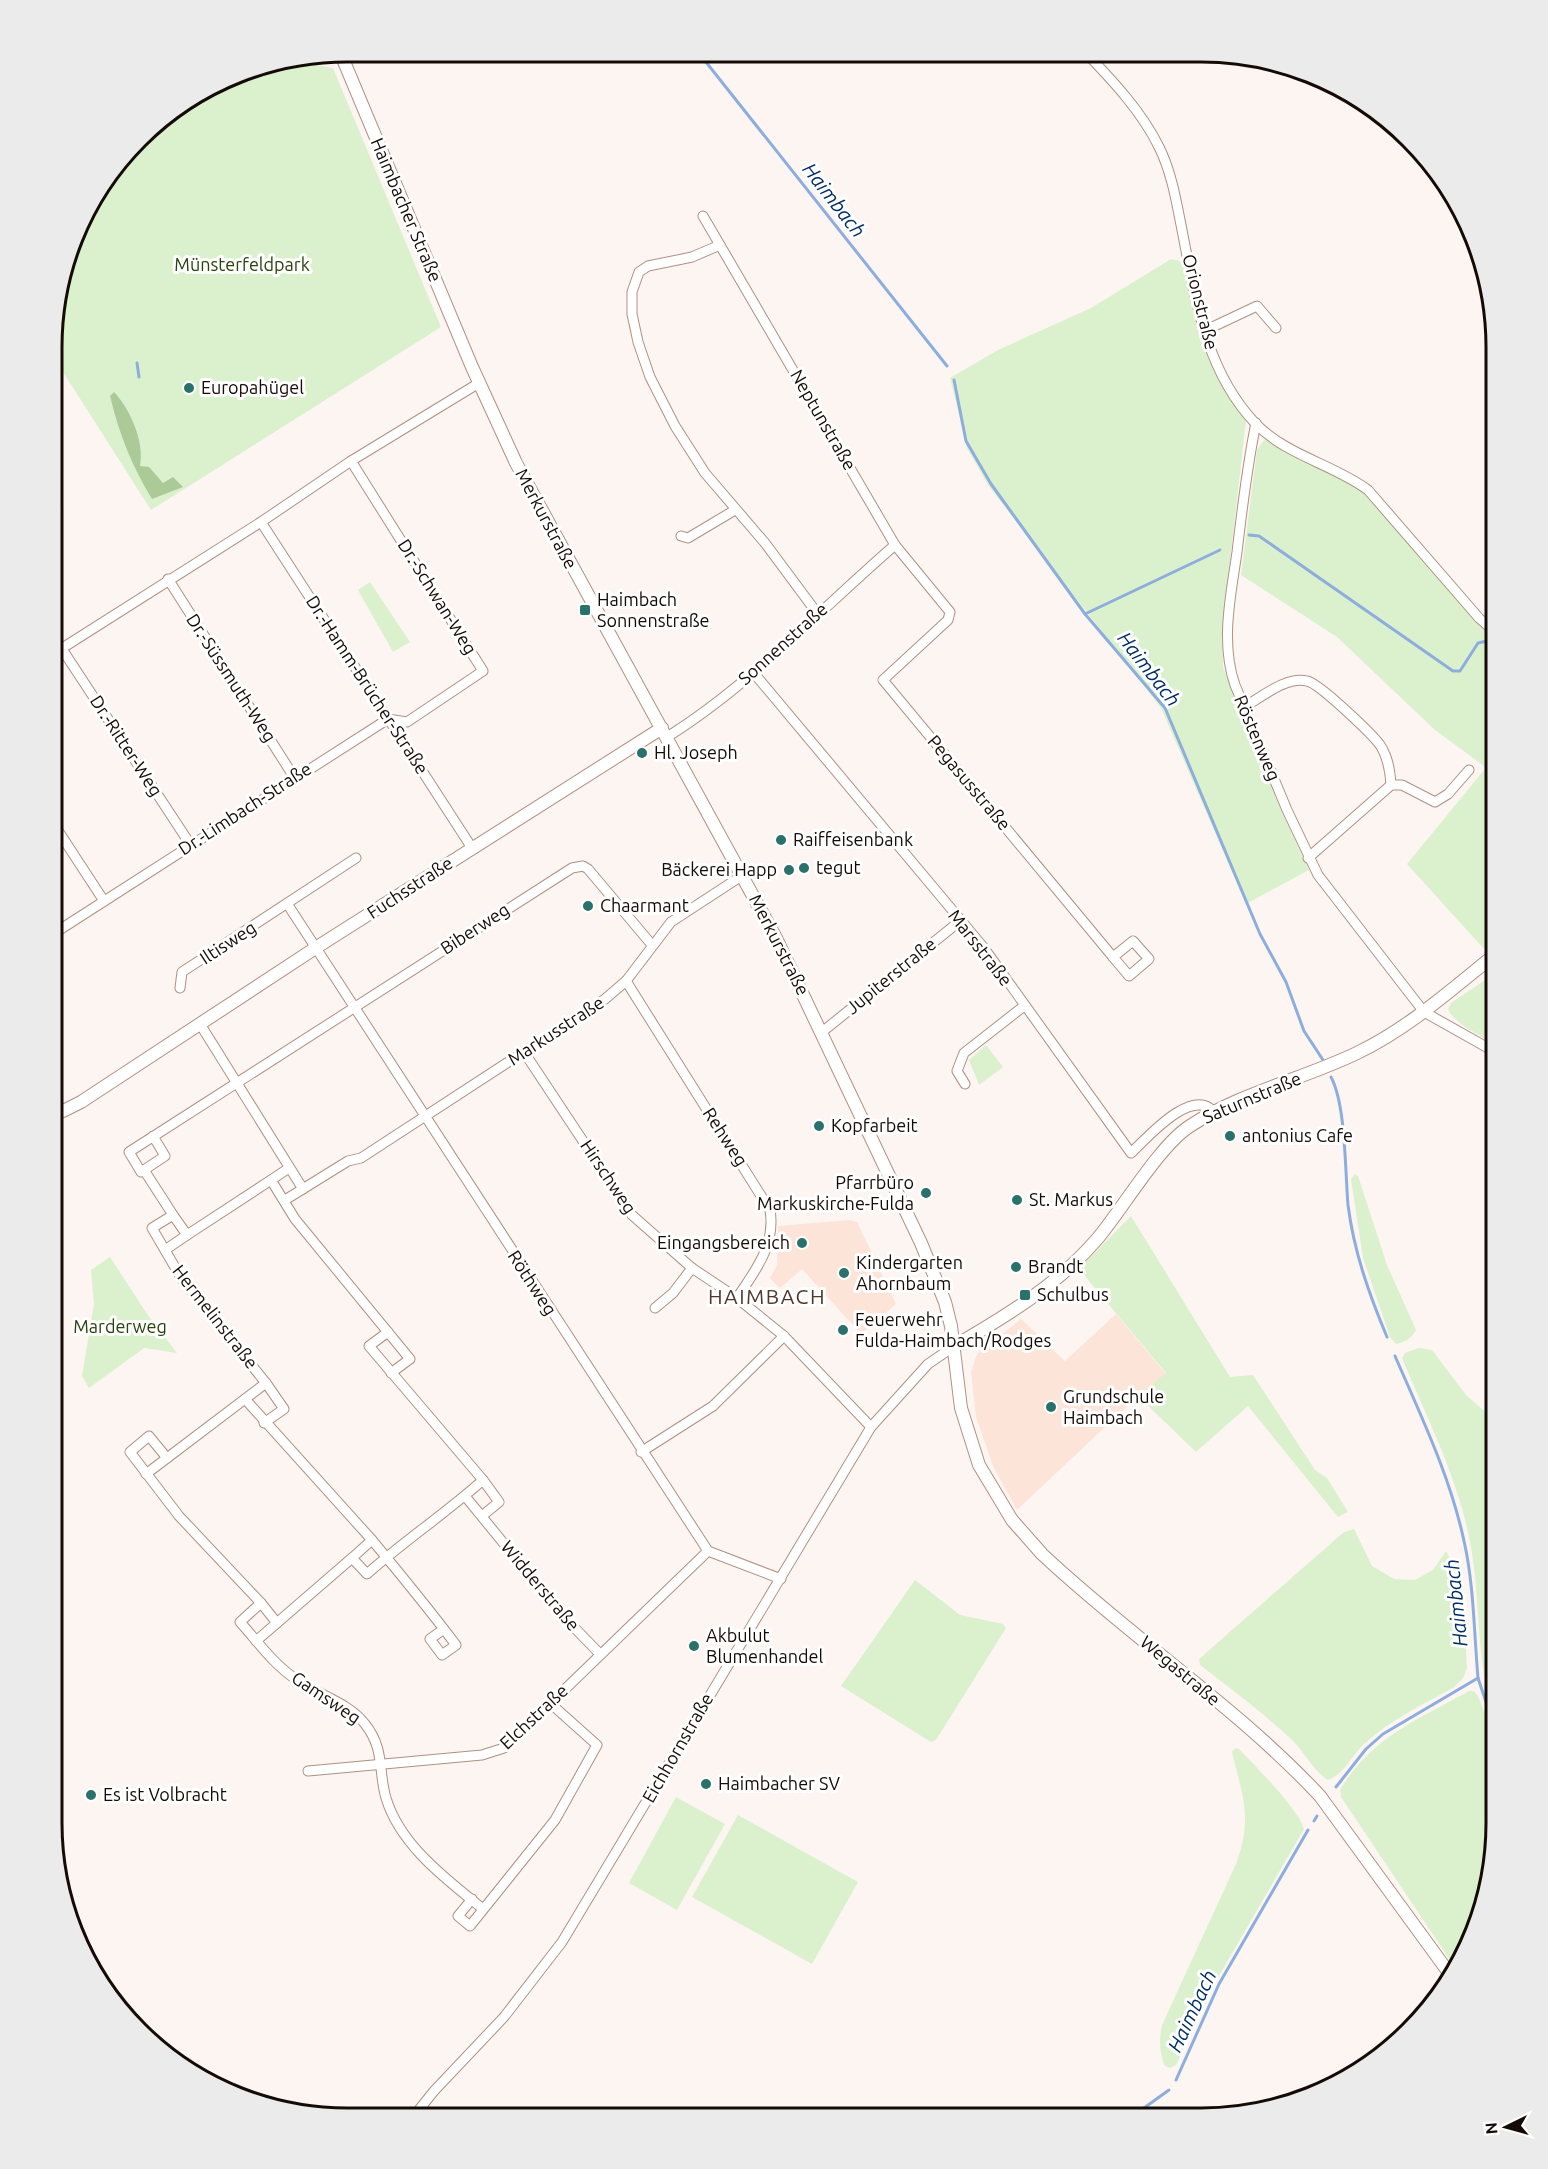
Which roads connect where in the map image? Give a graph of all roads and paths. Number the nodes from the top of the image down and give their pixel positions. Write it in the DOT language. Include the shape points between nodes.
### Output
graph roads {
  1 [pos="344,62"];
  2 [pos="1094,62"];
  3 [pos="703,216"];
  4 [pos="720,245"];
  5 [pos="1276,328"];
  6 [pos="1204,331"];
  7 [pos="472,367"];
  8 [pos="479,382"];
  9 [pos="1256,423"];
  10 [pos="351,461"];
  11 [pos="735,510"];
  12 [pos="261,522"];
  13 [pos="681,536"];
  14 [pos="895,545"];
  15 [pos="168,579"];
  16 [pos="817,613"];
  17 [pos="950,617"];
  18 [pos="1486,624"];
  19 [pos="62,649"];
  20 [pos="753,672"];
  21 [pos="1244,706"];
  22 [pos="388,719"];
  23 [pos="664,732"];
  24 [pos="1469,770"];
  25 [pos="294,777"];
  26 [pos="1391,784"];
  27 [pos="62,837"];
  28 [pos="190,844"];
  29 [pos="472,848"];
  30 [pos="356,858"];
  31 [pos="1308,858"];
  32 [pos="743,875"];
  33 [pos="104,901"];
  34 [pos="288,905"];
  35 [pos="960,921"];
  36 [pos="62,928"];
  37 [pos="652,945"];
  38 [pos="317,947"];
  39 [pos="1113,957"];
  40 [pos="1486,962"];
  41 [pos="626,981"];
  42 [pos="180,988"];
  43 [pos="1024,1006"];
  44 [pos="355,1008"];
  45 [pos="1424,1012"];
  46 [pos="200,1024"];
  47 [pos="822,1032"];
  48 [pos="1486,1047"];
  49 [pos="524,1052"];
  50 [pos="237,1081"];
  51 [pos="965,1084"];
  52 [pos="62,1109"];
  53 [pos="1214,1112"];
  54 [pos="425,1115"];
  55 [pos="153,1136"];
  56 [pos="289,1168"];
  57 [pos="144,1170"];
  58 [pos="271,1180"];
  59 [pos="303,1189"];
  60 [pos="285,1200"];
  61 [pos="173,1215"];
  62 [pos="187,1235"];
  63 [pos="165,1250"];
  64 [pos="693,1268"];
  65 [pos="737,1298"];
  66 [pos="655,1308"];
  67 [pos="388,1332"];
  68 [pos="784,1336"];
  69 [pos="953,1347"];
  70 [pos="391,1373"];
  71 [pos="266,1383"];
  72 [pos="245,1399"];
  73 [pos="264,1423"];
  74 [pos="871,1427"];
  75 [pos="641,1452"];
  76 [pos="167,1458"];
  77 [pos="146,1474"];
  78 [pos="483,1480"];
  79 [pos="465,1496"];
  80 [pos="482,1516"];
  81 [pos="372,1540"];
  82 [pos="708,1551"];
  83 [pos="386,1557"];
  84 [pos="352,1558"];
  85 [pos="781,1579"];
  86 [pos="261,1603"];
  87 [pos="277,1623"];
  88 [pos="444,1629"];
  89 [pos="256,1641"];
  90 [pos="600,1654"];
  91 [pos="550,1703"];
  92 [pos="383,1764"];
  93 [pos="308,1772"];
  94 [pos="472,1899"];
  95 [pos="483,1909"];
  96 [pos="1446,1969"];
  97 [pos="420,2108"];
  1 -- 7 [label="main road, Haimbacher Straße"];
  2 -- 6 [label="street, Orionstraße" via="1125,97 1159,147 1174,190"];
  3 -- 4 [label="street, Neptunstraße"];
  4 -- 11 [label="street" via="639,272 632,292 632,314 650,377 675,426"];
  4 -- 14 [label="street, Neptunstraße"];
  5 -- 6 [label="street" via="1257,306"];
  6 -- 9 [label="street, Orionstraße" via="1230,390"];
  7 -- 8 [label="main road, Merkurstraße"];
  8 -- 10 [label="street"];
  8 -- 23 [label="main road, Merkurstraße" via="541,510"];
  9 -- 18 [label="street, Orionstraße" via="1297,453 1368,490"];
  9 -- 21 [label="street, Röstenweg" via="1227,640 1230,670"];
  10 -- 12 [label="street"];
  10 -- 22 [label="street, Dr.-Schwan-Weg" via="483,671 407,722"];
  11 -- 13 [label="street" via="688,538"];
  11 -- 16 [label="street"];
  12 -- 15 [label="street"];
  12 -- 22 [label="street, Dr.-Hamm-Brücher-Straße"];
  14 -- 16 [label="street, Sonnenstraße"];
  14 -- 17 [label="street, Neptunstraße"];
  15 -- 19 [label="street"];
  15 -- 25 [label="street, Dr.-Süssmuth-Weg"];
  16 -- 20 [label="street, Sonnenstraße"];
  17 -- 39 [label="street, Pegasusstraße" via="883,680"];
  19 -- 28 [label="street, Dr.-Ritter-Weg"];
  20 -- 23 [label="street, Sonnenstraße" via="698,717"];
  20 -- 35 [label="street, Marsstraße"];
  21 -- 26 [label="street" via="1287,682 1308,681 1323,690 1379,744 1389,763"];
  21 -- 31 [label="street, Röstenweg"];
  22 -- 25 [label="street, Dr.-Limbach-Straße"];
  22 -- 29 [label="street, Dr.-Hamm-Brücher-Straße"];
  23 -- 29 [label="main road, Fuchsstraße"];
  23 -- 32 [label="main road, Merkurstraße"];
  24 -- 26 [label="street" via="1448,794 1435,802"];
  25 -- 28 [label="street, Dr.-Limbach-Straße"];
  26 -- 31 [label="street"];
  27 -- 33 [label="street"];
  28 -- 33 [label="street, Dr.-Limbach-Straße"];
  29 -- 38 [label="main road, Fuchsstraße"];
  30 -- 34 [label="street, Iltisweg"];
  31 -- 45 [label="street, Röstenweg"];
  32 -- 37 [label="street, Markusstraße" via="681,913"];
  32 -- 47 [label="main road, Merkurstraße"];
  33 -- 36 [label="street, Dr.-Limbach-Straße"];
  34 -- 38 [label="street"];
  34 -- 42 [label="street, Iltisweg" via="182,972"];
  35 -- 43 [label="street, Marsstraße"];
  35 -- 47 [label="street, Jupiterstraße"];
  37 -- 41 [label="street, Markusstraße"];
  37 -- 44 [label="street, Biberweg" via="588,869 577,866"];
  38 -- 44 [label="street, Röthweg"];
  38 -- 46 [label="main road, Fuchsstraße"];
  40 -- 45 [label="main road, Saturnstraße"];
  41 -- 49 [label="street, Markusstraße"];
  41 -- 65 [label="street, Rehweg" via="770,1210 772,1230 768,1246"];
  43 -- 51 [label="street" via="964,1053 957,1071"];
  43 -- 53 [label="street, Marsstraße" via="1131,1154 1174,1114 1202,1104"];
  44 -- 50 [label="street, Biberweg"];
  44 -- 54 [label="street, Röthweg"];
  45 -- 48 [label="street"];
  45 -- 53 [label="main road, Saturnstraße" via="1359,1052"];
  46 -- 50 [label="street"];
  46 -- 52 [label="main road, Fuchsstraße" via="73,1107"];
  47 -- 69 [label="main road, Merkurstraße" via="932,1268 945,1302"];
  49 -- 54 [label="street, Markusstraße"];
  49 -- 64 [label="street, Hirschweg" via="632,1215"];
  50 -- 55 [label="street"];
  50 -- 56 [label="street"];
  53 -- 69 [label="main road, Saturnstraße" via="1177,1137 1108,1226 1057,1278 1010,1313"];
  54 -- 59 [label="street, Markusstraße" via="360,1158 348,1161"];
  54 -- 75 [label="street, Röthweg"];
  55 -- 57 [label="street" via="165,1156"];
  55 -- 57 [label="street, Hermelinstraße" via="129,1152 141,1172"];
  56 -- 58 [label="street"];
  56 -- 59 [label="street"];
  57 -- 61 [label="street, Hermelinstraße"];
  58 -- 60 [label="street"];
  58 -- 62 [label="street, Hermelinstraße"];
  59 -- 60 [label="street"];
  60 -- 67 [label="street" via="295,1219"];
  61 -- 62 [label="street, Hermelinstraße"];
  61 -- 63 [label="street, Hermelinstraße" via="152,1228"];
  62 -- 63 [label="street, Hermelinstraße"];
  63 -- 71 [label="street, Hermelinstraße" via="183,1281"];
  64 -- 65 [label="street, Hirschweg"];
  64 -- 66 [label="street" via="674,1293"];
  65 -- 68 [label="street, Hirschweg"];
  67 -- 70 [label="street" via="369,1346"];
  67 -- 70 [label="street" via="410,1359"];
  68 -- 74 [label="street, Hirschweg"];
  68 -- 75 [label="street" via="713,1406"];
  69 -- 74 [label="street, Eichhornstraße" via="928,1364"];
  69 -- 96 [label="main road, Wegastraße" via="972,1445 987,1482 1012,1520 1061,1572 1228,1710 1301,1776 1320,1796"];
  70 -- 78 [label="street"];
  71 -- 72 [label="street, Hermelinstraße"];
  71 -- 73 [label="street, Hermelinstraße" via="284,1409"];
  72 -- 73 [label="street, Hermelinstraße"];
  72 -- 76 [label="street"];
  73 -- 81 [label="street, Hermelinstraße"];
  74 -- 85 [label="street, Eichhornstraße"];
  75 -- 82 [label="street, Röthweg"];
  76 -- 77 [label="street"];
  76 -- 77 [label="street" via="149,1436 130,1452"];
  77 -- 86 [label="street" via="179,1516"];
  78 -- 79 [label="street"];
  78 -- 80 [label="street" via="499,1502"];
  79 -- 80 [label="street, Widderstraße"];
  79 -- 83 [label="street"];
  80 -- 90 [label="street, Widderstraße" via="563,1616"];
  81 -- 83 [label="street"];
  81 -- 84 [label="street"];
  82 -- 85 [label="street"];
  82 -- 90 [label="street, Elchstraße"];
  83 -- 84 [label="street" via="367,1574"];
  83 -- 88 [label="street"];
  84 -- 87 [label="street"];
  85 -- 97 [label="street, Eichhornstraße" via="562,1942 504,2018"];
  86 -- 87 [label="street"];
  86 -- 89 [label="street, Gamsweg" via="240,1622"];
  87 -- 89 [label="street"];
  89 -- 92 [label="street, Gamsweg" via="289,1675 357,1715 372,1735"];
  90 -- 91 [label="street, Elchstraße"];
  91 -- 92 [label="street, Elchstraße" via="504,1748 495,1752"];
  91 -- 95 [label="street" via="597,1745 555,1820"];
  92 -- 93 [label="street, Elchstraße"];
  92 -- 94 [label="street, Gamsweg" via="385,1797 398,1825 421,1855"];
  94 -- 95 [label="street, Gamsweg"];
  94 -- 95 [label="street" via="458,1916 470,1926"];
}
